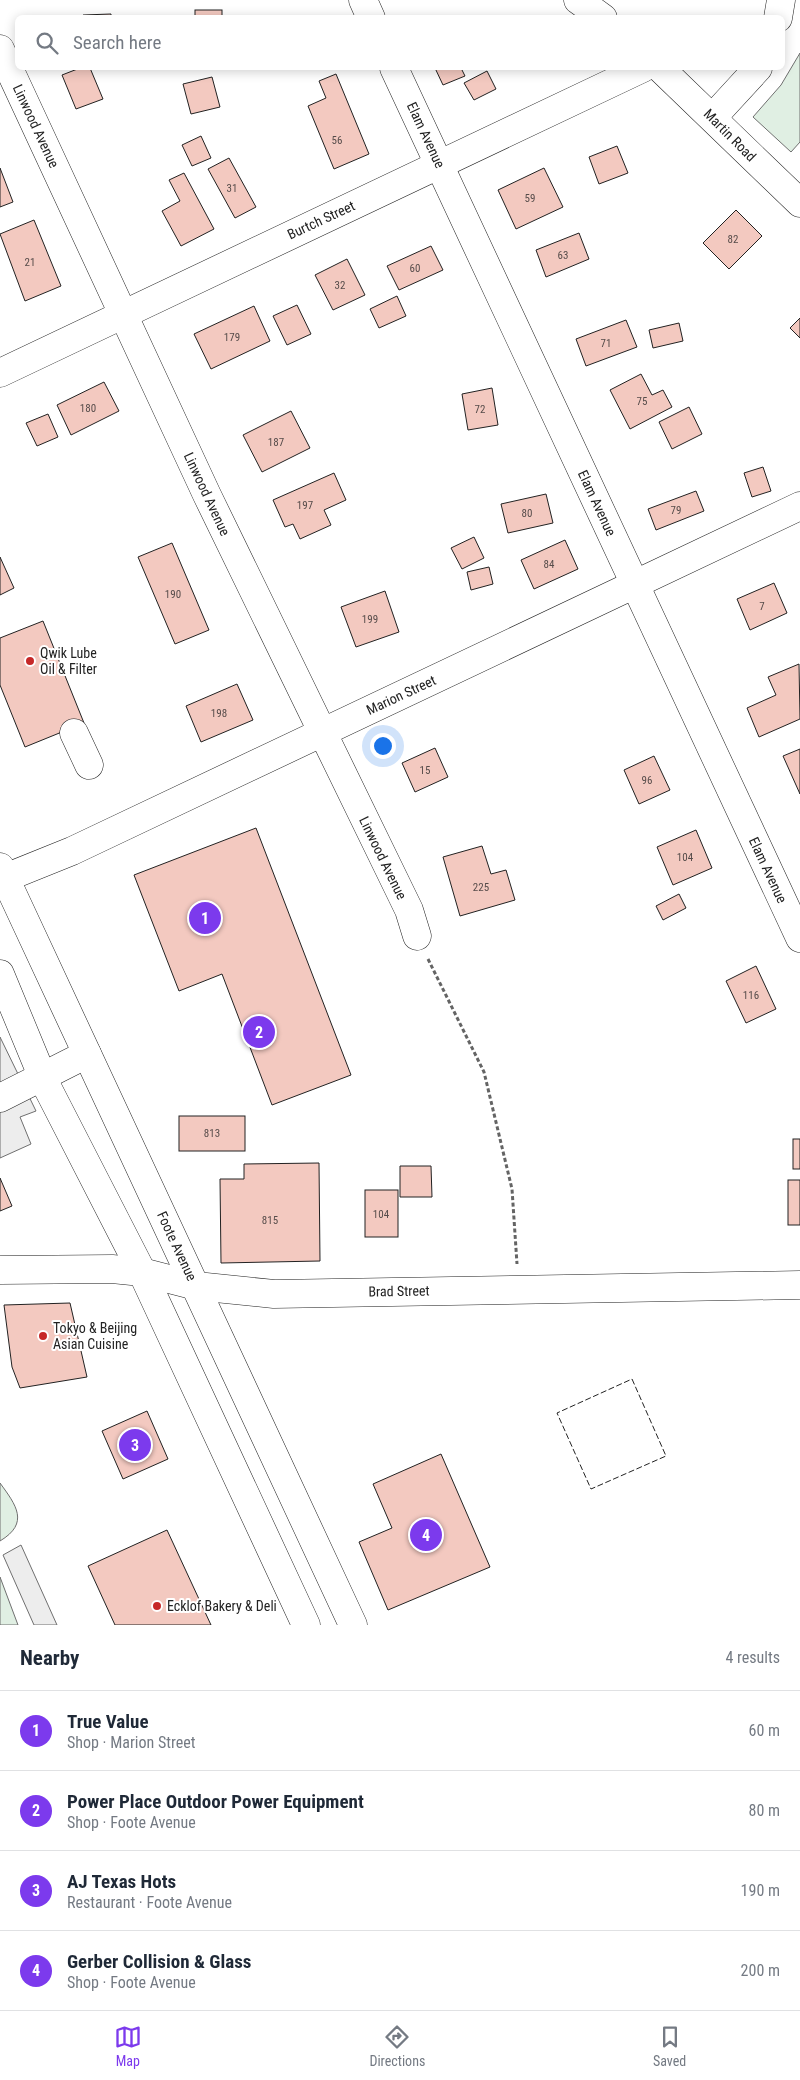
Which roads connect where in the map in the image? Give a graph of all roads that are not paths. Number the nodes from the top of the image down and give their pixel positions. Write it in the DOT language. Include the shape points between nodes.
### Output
graph roads {
  1 [pos="363,0"];
  2 [pos="578,0"];
  3 [pos="781,0"];
  4 [pos="370,15"];
  5 [pos="599,15"];
  6 [pos="778,15"];
  7 [pos="0,49"];
  8 [pos="395,70"];
  9 [pos="639,70"];
  10 [pos="662,70"];
  11 [pos="756,70"];
  12 [pos="713,117"];
  13 [pos="440,164"];
  14 [pos="796,191"];
  15 [pos="123,315"];
  16 [pos="0,374"];
  17 [pos="800,506"];
  18 [pos="634,584"];
  19 [pos="322,732"];
  20 [pos="74,733"];
  21 [pos="89,765"];
  22 [pos="2,875"];
  23 [pos="416,936"];
  24 [pos="800,938"];
  25 [pos="0,974"];
  26 [pos="87,1054"];
  27 [pos="43,1077"];
  28 [pos="0,1098"];
  29 [pos="0,1270"];
  30 [pos="142,1272"];
  31 [pos="800,1285"];
  32 [pos="196,1286"];
  33 [pos="306,1625"];
  34 [pos="353,1625"];
  1 -- 4 [label="main road"];
  2 -- 5 [label="main road"];
  3 -- 6 [label="main road"];
  7 -- 15 [label="main road, Linwood Avenue"];
  8 -- 13 [label="main road, Elam Avenue"];
  9 -- 13 [label="main road, Burtch Street"];
  10 -- 12 [label="main road, Martin Road"];
  11 -- 12 [label="main road"];
  12 -- 14 [label="main road, Martin Road"];
  13 -- 15 [label="main road, Burtch Street"];
  13 -- 18 [label="main road, Elam Avenue"];
  15 -- 16 [label="main road, Burtch Street"];
  15 -- 19 [label="main road, Linwood Avenue"];
  17 -- 18 [label="main road, Marion Street"];
  18 -- 19 [label="main road, Marion Street"];
  18 -- 24 [label="main road, Elam Avenue"];
  19 -- 22 [label="main road, Marion Street" via="72,851"];
  19 -- 23 [label="main road, Linwood Avenue" via="409,910"];
  20 -- 21 [label="main road"];
  22 -- 26 [label="main road, Foote Avenue"];
  25 -- 27 [label="main road"];
  26 -- 27 [label="main road"];
  26 -- 32 [label="main road, Foote Avenue"];
  27 -- 28 [label="main road"];
  27 -- 30 [label="main road"];
  29 -- 30 [label="main road, Brad Street" via="112,1269"];
  30 -- 32 [label="main road, Brad Street"];
  30 -- 33 [label="main road"];
  31 -- 32 [label="main road, Brad Street" via="274,1294"];
  32 -- 34 [label="main road, Foote Avenue"];
}
